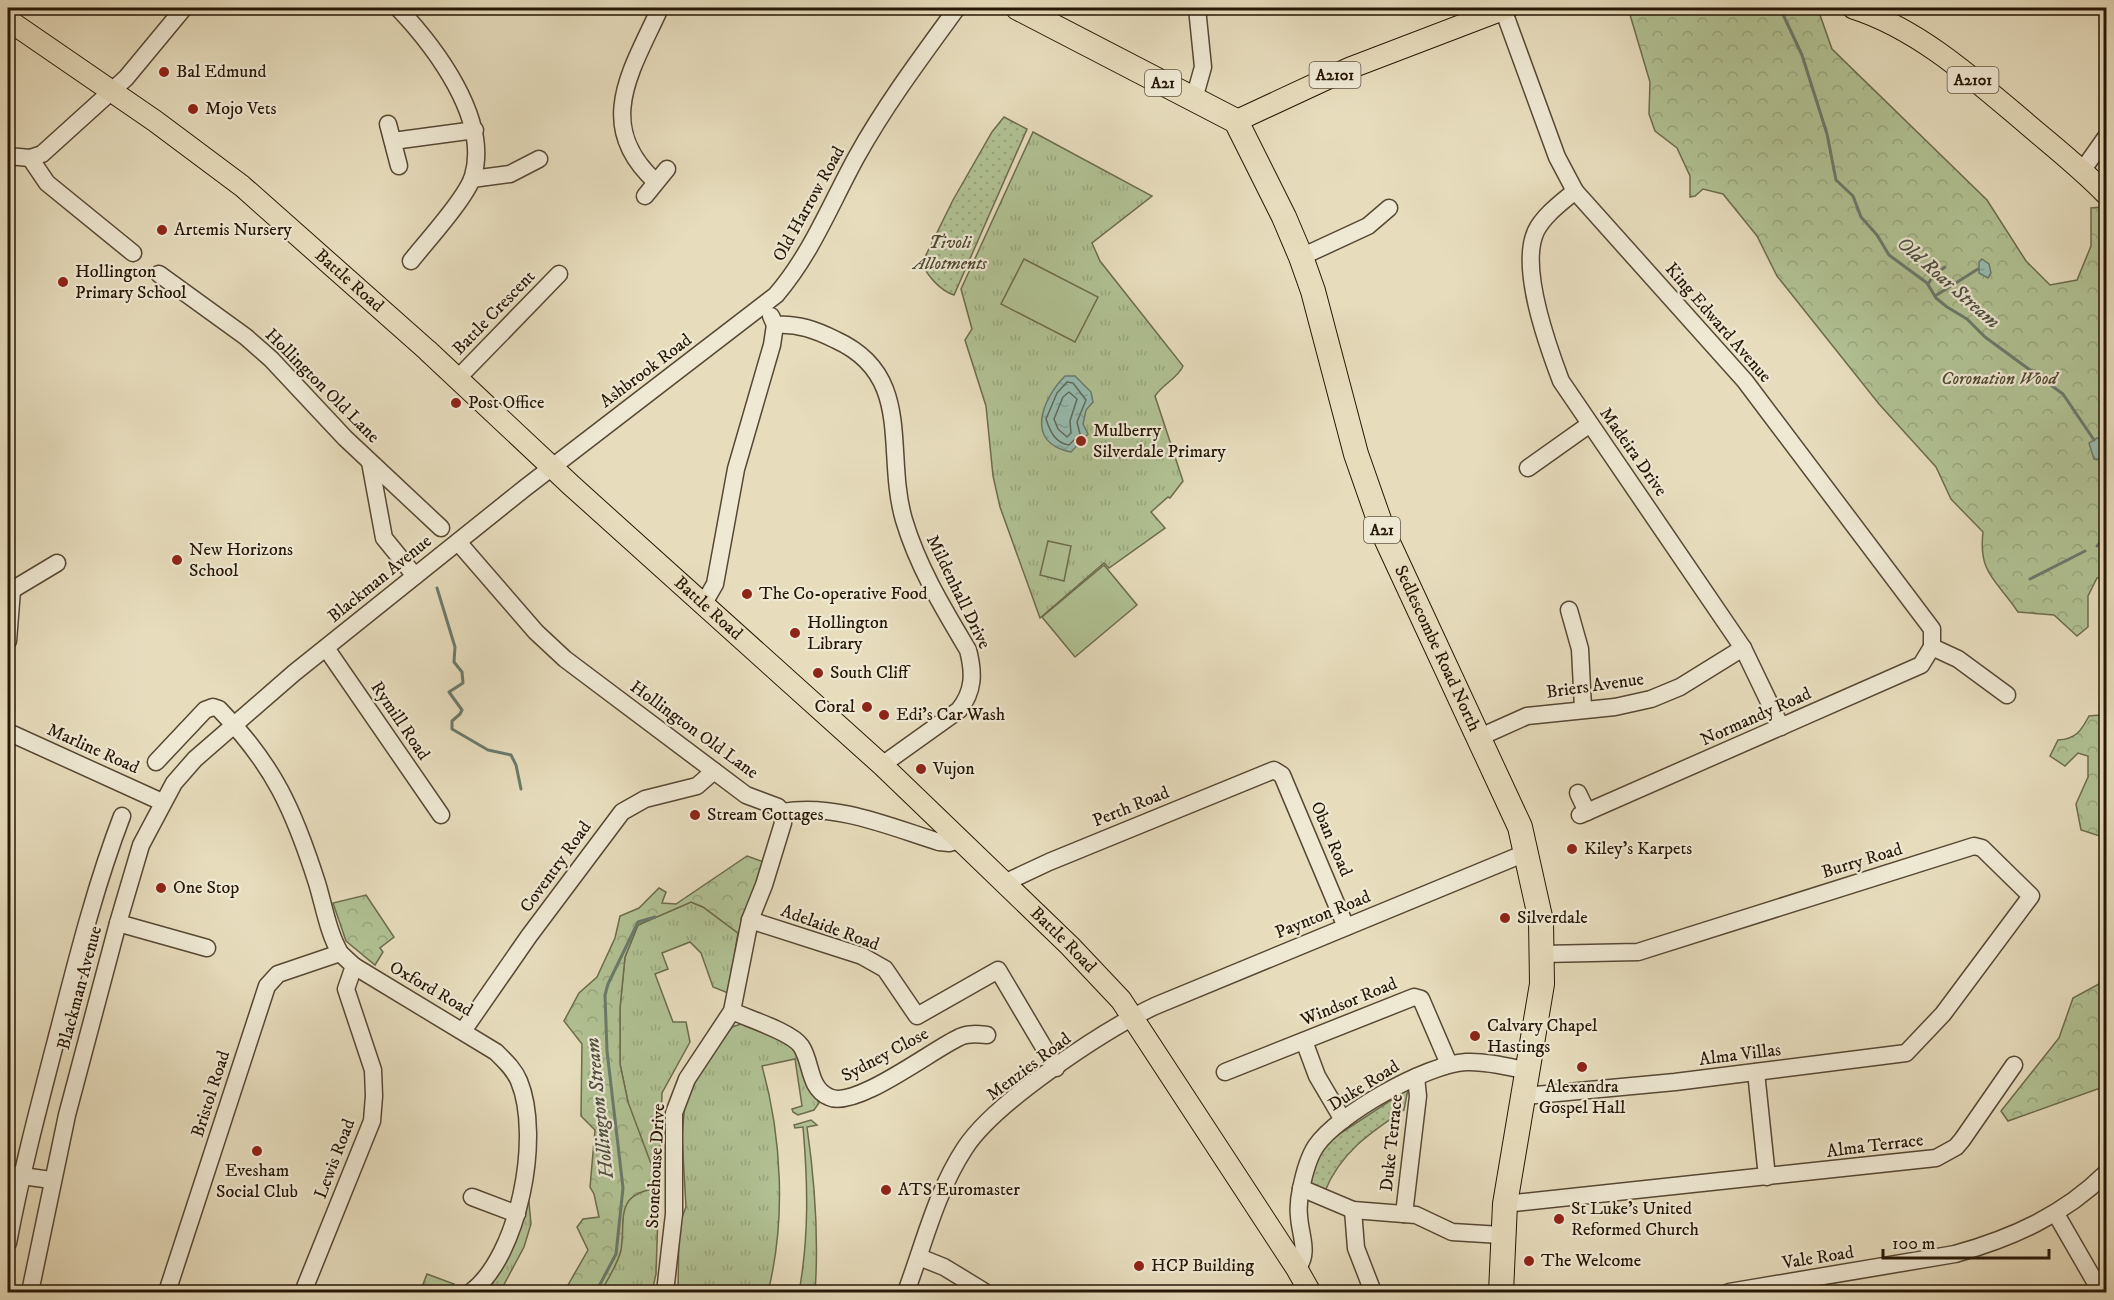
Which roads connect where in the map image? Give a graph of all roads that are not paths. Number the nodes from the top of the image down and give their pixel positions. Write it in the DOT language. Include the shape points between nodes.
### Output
graph roads {
  1 [pos="184,8"];
  2 [pos="398,8"];
  3 [pos="660,8"];
  4 [pos="957,8"];
  5 [pos="1019,8"];
  6 [pos="1197,8"];
  7 [pos="1505,8"];
  8 [pos="1853,8"];
  9 [pos="8,20"];
  10 [pos="111,90"];
  11 [pos="1194,99"];
  12 [pos="1236,121"];
  13 [pos="388,124"];
  14 [pos="475,130"];
  15 [pos="2106,137"];
  16 [pos="393,141"];
  17 [pos="8,156"];
  18 [pos="30,158"];
  19 [pos="539,159"];
  20 [pos="399,166"];
  21 [pos="2082,171"];
  22 [pos="472,178"];
  23 [pos="1575,191"];
  24 [pos="2106,194"];
  25 [pos="645,196"];
  26 [pos="1389,208"];
  27 [pos="133,253"];
  28 [pos="1301,257"];
  29 [pos="411,261"];
  30 [pos="159,274"];
  31 [pos="559,274"];
  32 [pos="764,305"];
  33 [pos="775,325"];
  34 [pos="457,379"];
  35 [pos="1590,423"];
  36 [pos="370,462"];
  37 [pos="552,467"];
  38 [pos="1528,468"];
  39 [pos="441,528"];
  40 [pos="458,542"];
  41 [pos="57,563"];
  42 [pos="415,576"];
  43 [pos="10,590"];
  44 [pos="704,603"];
  45 [pos="1569,610"];
  46 [pos="8,641"];
  47 [pos="1932,647"];
  48 [pos="326,648"];
  49 [pos="1743,648"];
  50 [pos="2007,694"];
  51 [pos="1583,708"];
  52 [pos="234,724"];
  53 [pos="1781,727"];
  54 [pos="8,732"];
  55 [pos="1480,737"];
  56 [pos="156,762"];
  57 [pos="882,765"];
  58 [pos="1274,770"];
  59 [pos="714,771"];
  60 [pos="1578,793"];
  61 [pos="162,802"];
  62 [pos="782,813"];
  63 [pos="441,815"];
  64 [pos="122,816"];
  65 [pos="960,840"];
  66 [pos="1528,852"];
  67 [pos="1005,883"];
  68 [pos="750,920"];
  69 [pos="118,923"];
  70 [pos="1346,927"];
  71 [pos="207,948"];
  72 [pos="340,953"];
  73 [pos="1543,954"];
  74 [pos="354,966"];
  75 [pos="732,1011"];
  76 [pos="1943,1014"];
  77 [pos="1133,1016"];
  78 [pos="463,1030"];
  79 [pos="987,1035"];
  80 [pos="1304,1041"];
  81 [pos="1449,1064"];
  82 [pos="2014,1065"];
  83 [pos="1056,1068"];
  84 [pos="1529,1071"];
  85 [pos="1226,1072"];
  86 [pos="1756,1072"];
  87 [pos="1416,1077"];
  88 [pos="1525,1096"];
  89 [pos="1343,1120"];
  90 [pos="2106,1173"];
  91 [pos="14,1175"];
  92 [pos="1767,1177"];
  93 [pos="51,1180"];
  94 [pos="1301,1188"];
  95 [pos="472,1197"];
  96 [pos="1505,1204"];
  97 [pos="1353,1210"];
  98 [pos="517,1214"];
  99 [pos="1404,1214"];
  100 [pos="2056,1214"];
  101 [pos="1501,1235"];
  102 [pos="8,1243"];
  103 [pos="919,1257"];
  104 [pos="1297,1269"];
  105 [pos="1758,1290"];
  106 [pos="30,1293"];
  107 [pos="167,1293"];
  108 [pos="303,1293"];
  109 [pos="471,1293"];
  110 [pos="665,1293"];
  111 [pos="906,1293"];
  112 [pos="985,1293"];
  113 [pos="1310,1293"];
  114 [pos="1373,1293"];
  115 [pos="1501,1293"];
  116 [pos="1729,1293"];
  117 [pos="2101,1293"];
  1 -- 10 [label="street" via="126,78"];
  2 -- 14 [label="street" via="452,81"];
  3 -- 25 [label="street" via="626,81 621,115 628,146 640,165 662,175"];
  4 -- 32 [label="street, Old Harrow Road" via="875,124 794,275"];
  5 -- 11 [label="highway, A21"];
  6 -- 11 [label="street" via="1203,67"];
  7 -- 12 [label="main road, A2101" via="1350,68"];
  7 -- 23 [label="street, King Edward Avenue" via="1557,157"];
  8 -- 21 [label="main road, A2101" via="1880,16 1920,41 1984,88"];
  9 -- 10 [label="main road, Battle Road"];
  10 -- 18 [label="street" via="51,146"];
  10 -- 34 [label="main road, Battle Road" via="242,186"];
  11 -- 12 [label="highway, A21"];
  12 -- 28 [label="highway, Sedlescombe Road North / A21"];
  13 -- 16 [label="street"];
  14 -- 16 [label="street"];
  14 -- 22 [label="street" via="477,155"];
  15 -- 21 [label="street"];
  16 -- 20 [label="street"];
  17 -- 18 [label="street"];
  18 -- 27 [label="street" via="48,183"];
  19 -- 22 [label="street" via="510,174"];
  21 -- 24 [label="main road, A2101"];
  22 -- 29 [label="street"];
  23 -- 35 [label="street, Madeira Drive" via="1552,210 1537,230 1530,254 1547,345 1561,381"];
  23 -- 47 [label="street, King Edward Avenue" via="1745,381 1928,623"];
  26 -- 28 [label="street" via="1368,226"];
  28 -- 55 [label="highway, Sedlescombe Road North / A21" via="1356,454 1384,534"];
  30 -- 36 [label="street, Hollington Old Lane" via="271,359"];
  31 -- 34 [label="street, Battle Crescent"];
  32 -- 33 [label="street"];
  32 -- 37 [label="street, Ashbrook Road"];
  33 -- 44 [label="street" via="736,469 715,584"];
  33 -- 57 [label="street, Mildenhall Drive" via="801,326 851,346 868,360 881,379 891,401 897,488 914,551 968,650 972,666 973,684 959,710"];
  34 -- 37 [label="main road, Battle Road"];
  35 -- 38 [label="street"];
  35 -- 49 [label="street, Madeira Drive"];
  36 -- 39 [label="street, Hollington Old Lane"];
  36 -- 42 [label="street, Hollington Old Lane" via="384,538"];
  37 -- 40 [label="street, Blackman Avenue"];
  37 -- 44 [label="main road, Battle Road"];
  40 -- 42 [label="street, Blackman Avenue"];
  40 -- 59 [label="street, Hollington Old Lane" via="536,632 565,659"];
  41 -- 43 [label="street"];
  42 -- 48 [label="street, Blackman Avenue"];
  43 -- 46 [label="street"];
  44 -- 57 [label="main road, Battle Road"];
  45 -- 51 [label="street" via="1580,649"];
  47 -- 50 [label="street" via="1958,659"];
  47 -- 53 [label="street, Normandy Road" via="1921,665"];
  48 -- 52 [label="street, Blackman Avenue"];
  48 -- 63 [label="street, Rymill Road"];
  49 -- 51 [label="street, Briers Avenue" via="1680,687 1651,699 1615,707"];
  49 -- 53 [label="street, Madeira Drive"];
  51 -- 55 [label="street, Briers Avenue" via="1527,716"];
  52 -- 56 [label="street" via="213,707 205,710"];
  52 -- 61 [label="street, Blackman Avenue" via="195,759"];
  52 -- 72 [label="street, Oxford Road" via="285,794"];
  53 -- 60 [label="street, Normandy Road" via="1583,814"];
  54 -- 61 [label="street, Marline Road"];
  55 -- 66 [label="highway, Sedlescombe Road North / A21"];
  57 -- 65 [label="main road, Battle Road"];
  58 -- 67 [label="street, Perth Road"];
  58 -- 70 [label="street, Oban Road" via="1282,775"];
  59 -- 62 [label="street, Hollington Old Lane" via="746,795 778,807"];
  59 -- 78 [label="street, Coventry Road" via="697,786 645,799 622,812"];
  61 -- 69 [label="street, Blackman Avenue" via="141,846"];
  62 -- 65 [label="street" via="797,810 851,814 939,842"];
  62 -- 68 [label="street, Stonehouse Drive" via="783,823 765,885"];
  64 -- 91 [label="street, Blackman Avenue" via="102,868"];
  65 -- 67 [label="main road, Battle Road"];
  66 -- 70 [label="street, Paynton Road"];
  66 -- 73 [label="highway, Sedlescombe Road North / A21"];
  67 -- 77 [label="main road, Battle Road" via="1070,946"];
  68 -- 75 [label="street, Stonehouse Drive"];
  68 -- 83 [label="street, Adelaide Road" via="870,960 885,969 917,1016 998,970"];
  69 -- 71 [label="street"];
  69 -- 93 [label="street, Blackman Avenue"];
  70 -- 77 [label="street, Paynton Road"];
  72 -- 74 [label="street, Oxford Road"];
  72 -- 107 [label="street, Bristol Road" via="278,974 267,986"];
  73 -- 76 [label="street, Burry Road" via="1638,952 1974,846 1982,848 2031,896"];
  73 -- 84 [label="highway, Sedlescombe Road North / A21" via="1539,1015"];
  74 -- 78 [label="street, Oxford Road"];
  74 -- 108 [label="street, Lewis Road" via="346,989 373,1070 372,1121"];
  75 -- 79 [label="street, Sydney Close" via="793,1038 804,1052 815,1085 833,1098 851,1097 870,1088 961,1036"];
  75 -- 110 [label="street, Stonehouse Drive" via="687,1079 674,1113 674,1214"];
  76 -- 86 [label="street, Alma Villas" via="1906,1053"];
  77 -- 83 [label="street, Menzies Road"];
  77 -- 104 [label="main road, Battle Road"];
  78 -- 98 [label="street, Oxford Road" via="496,1052 519,1082 526,1149"];
  80 -- 81 [label="street, Windsor Road" via="1414,997 1421,999"];
  80 -- 85 [label="street, Windsor Road"];
  80 -- 89 [label="street" via="1317,1076"];
  81 -- 84 [label="street, Duke Road" via="1490,1063"];
  81 -- 87 [label="street, Duke Road"];
  82 -- 92 [label="street, Alma Terrace" via="1962,1140 1946,1153 1925,1160"];
  83 -- 103 [label="street, Menzies Road" via="1009,1102 966,1146 939,1196"];
  84 -- 88 [label="highway, Sedlescombe Road North / A21"];
  86 -- 88 [label="street, Alma Villas"];
  86 -- 92 [label="street"];
  87 -- 89 [label="street, Duke Road"];
  87 -- 99 [label="street, Duke Terrace" via="1418,1096"];
  88 -- 96 [label="highway, Sedlescombe Road North / A21"];
  89 -- 94 [label="street, Duke Road" via="1315,1148"];
  90 -- 100 [label="street, Vale Road"];
  91 -- 93 [label="street"];
  91 -- 102 [label="street, Blackman Avenue"];
  92 -- 96 [label="street, Alma Terrace"];
  93 -- 106 [label="street, Blackman Avenue"];
  94 -- 97 [label="street"];
  94 -- 104 [label="street, Duke Road" via="1299,1217 1305,1254"];
  95 -- 98 [label="street"];
  96 -- 101 [label="highway, Sedlescombe Road North / A21"];
  97 -- 99 [label="street"];
  97 -- 114 [label="street" via="1356,1248"];
  98 -- 109 [label="street, Oxford Road" via="501,1256"];
  99 -- 101 [label="street" via="1428,1218 1452,1232"];
  100 -- 105 [label="street, Vale Road" via="2006,1238 1955,1254"];
  100 -- 117 [label="street"];
  101 -- 115 [label="highway, Sedlescombe Road North / A21"];
  103 -- 111 [label="street, Menzies Road"];
  103 -- 112 [label="street" via="944,1267"];
  104 -- 113 [label="main road, Battle Road"];
  105 -- 116 [label="street, Vale Road"];
}
